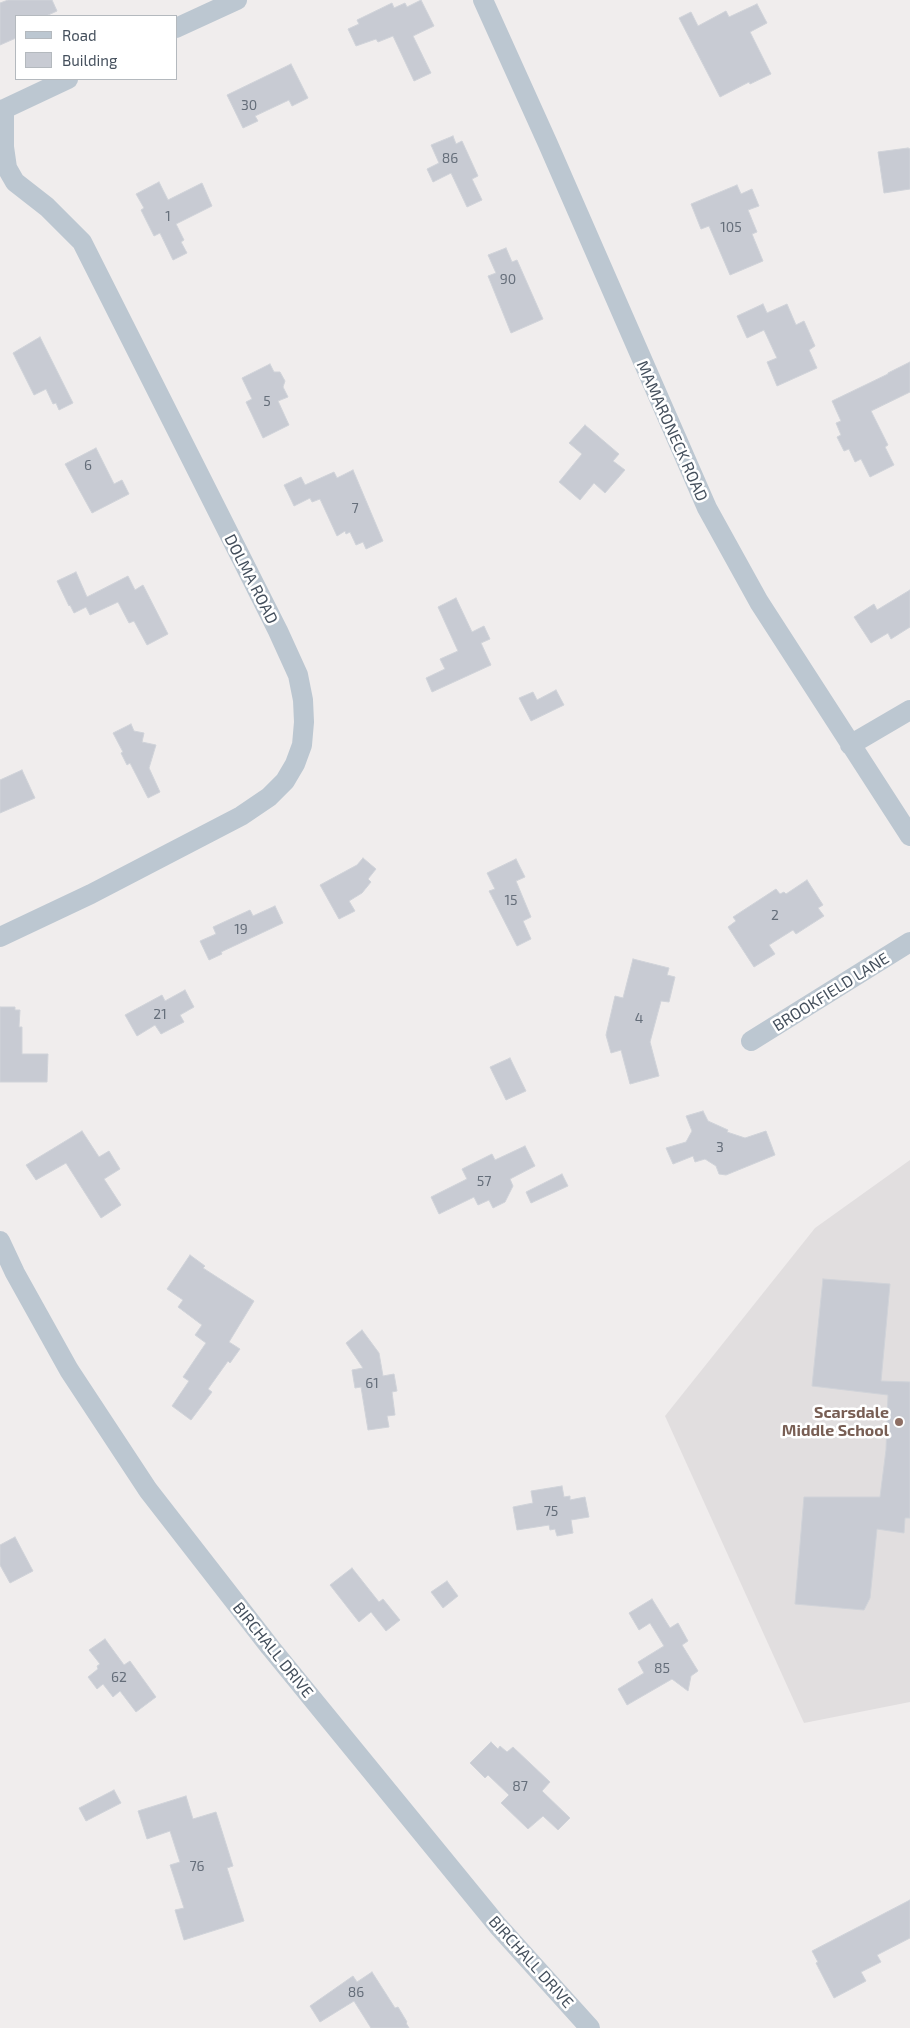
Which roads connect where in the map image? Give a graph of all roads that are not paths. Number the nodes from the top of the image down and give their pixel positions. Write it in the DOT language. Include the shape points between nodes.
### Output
graph roads {
  1 [pos="237,0"];
  2 [pos="483,0"];
  3 [pos="178,27"];
  4 [pos="66,80"];
  5 [pos="2,110"];
  6 [pos="7,179"];
  7 [pos="910,710"];
  8 [pos="850,744"];
  9 [pos="910,836"];
  10 [pos="0,937"];
  11 [pos="910,942"];
  12 [pos="751,1041"];
  13 [pos="0,1241"];
  14 [pos="590,2028"];
  1 -- 3 [label="street"];
  2 -- 8 [label="street, MAMARONECK ROAD" via="707,508 759,602"];
  4 -- 5 [label="street"];
  5 -- 6 [label="street, DOLMA ROAD"];
  6 -- 10 [label="street, DOLMA ROAD" via="47,207 82,242 278,631 298,675 304,722 302,745 295,764 285,781 269,797 241,816"];
  7 -- 8 [label="street"];
  8 -- 9 [label="street, MAMARONECK ROAD"];
  11 -- 12 [label="street, BROOKFIELD LANE"];
  13 -- 14 [label="street, BIRCHALL DRIVE" via="69,1370 148,1490 270,1647 498,1926"];
}
